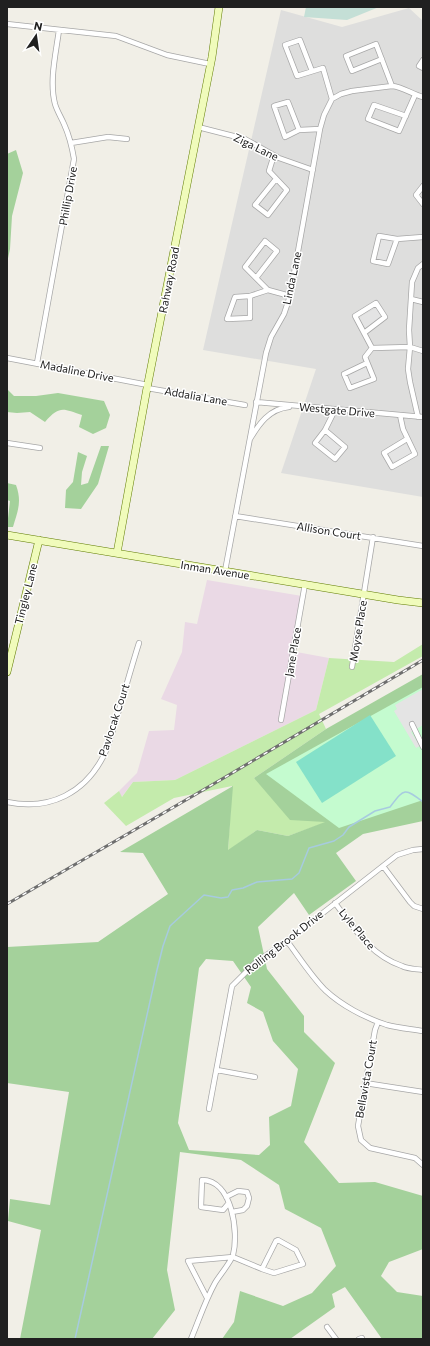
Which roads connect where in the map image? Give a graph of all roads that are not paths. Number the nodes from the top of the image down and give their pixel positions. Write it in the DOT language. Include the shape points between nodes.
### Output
graph roads {
  1 [pos="219,7"];
  2 [pos="7,24"];
  3 [pos="59,30"];
  4 [pos="382,59"];
  5 [pos="423,60"];
  6 [pos="210,64"];
  7 [pos="423,68"];
  8 [pos="312,71"];
  9 [pos="392,86"];
  10 [pos="415,95"];
  11 [pos="423,97"];
  12 [pos="332,99"];
  13 [pos="406,116"];
  14 [pos="198,127"];
  15 [pos="299,130"];
  16 [pos="320,130"];
  17 [pos="127,139"];
  18 [pos="71,143"];
  19 [pos="274,155"];
  20 [pos="313,170"];
  21 [pos="276,179"];
  22 [pos="423,186"];
  23 [pos="423,204"];
  24 [pos="423,237"];
  25 [pos="397,239"];
  26 [pos="423,264"];
  27 [pos="256,278"];
  28 [pos="268,290"];
  29 [pos="250,296"];
  30 [pos="290,296"];
  31 [pos="411,299"];
  32 [pos="423,302"];
  33 [pos="364,333"];
  34 [pos="410,347"];
  35 [pos="372,348"];
  36 [pos="423,351"];
  37 [pos="7,358"];
  38 [pos="37,363"];
  39 [pos="367,363"];
  40 [pos="147,386"];
  41 [pos="256,402"];
  42 [pos="245,405"];
  43 [pos="307,408"];
  44 [pos="335,410"];
  45 [pos="400,415"];
  46 [pos="421,417"];
  47 [pos="325,430"];
  48 [pos="407,439"];
  49 [pos="249,442"];
  50 [pos="7,443"];
  51 [pos="40,448"];
  52 [pos="235,516"];
  53 [pos="7,535"];
  54 [pos="373,537"];
  55 [pos="39,540"];
  56 [pos="423,546"];
  57 [pos="117,553"];
  58 [pos="225,571"];
  59 [pos="305,584"];
  60 [pos="364,594"];
  61 [pos="423,603"];
  62 [pos="139,642"];
  63 [pos="352,667"];
  64 [pos="7,672"];
  65 [pos="281,720"];
  66 [pos="412,724"];
  67 [pos="423,747"];
  68 [pos="7,802"];
  69 [pos="423,849"];
  70 [pos="383,866"];
  71 [pos="335,903"];
  72 [pos="423,909"];
  73 [pos="287,941"];
  74 [pos="423,970"];
  75 [pos="378,1022"];
  76 [pos="423,1031"];
  77 [pos="217,1070"];
  78 [pos="255,1077"];
  79 [pos="366,1083"];
  80 [pos="423,1092"];
  81 [pos="209,1109"];
  82 [pos="423,1165"];
  83 [pos="226,1197"];
  84 [pos="228,1204"];
  85 [pos="232,1212"];
  86 [pos="233,1257"];
  87 [pos="262,1269"];
  88 [pos="207,1298"];
  89 [pos="327,1327"];
  90 [pos="191,1339"];
  91 [pos="336,1339"];
  1 -- 6 [label="street, Rahway Road"];
  2 -- 3 [label="street"];
  3 -- 6 [label="street" via="116,36 167,55"];
  3 -- 18 [label="street, Phillip Drive" via="52,83 53,95 57,112"];
  4 -- 4 [label="street" via="376,44 346,56 352,71"];
  4 -- 9 [label="street"];
  5 -- 7 [label="street" via="419,66"];
  6 -- 14 [label="street, Rahway Road"];
  8 -- 8 [label="street" via="297,76 285,45 300,40"];
  8 -- 12 [label="street" via="323,68"];
  9 -- 10 [label="street" via="398,86"];
  9 -- 12 [label="street" via="352,91"];
  10 -- 11 [label="street"];
  10 -- 13 [label="street"];
  12 -- 16 [label="street, Linda Lane"];
  13 -- 13 [label="street" via="399,131 368,119 374,104"];
  14 -- 19 [label="street, Ziga Lane" via="245,139"];
  14 -- 40 [label="street, Rahway Road"];
  15 -- 15 [label="street" via="288,102 274,106 285,137"];
  15 -- 16 [label="street"];
  16 -- 20 [label="street, Linda Lane"];
  17 -- 18 [label="street" via="108,137"];
  18 -- 38 [label="street, Phillip Drive" via="74,166"];
  19 -- 20 [label="street, Ziga Lane" via="286,162"];
  19 -- 21 [label="street" via="269,171"];
  20 -- 30 [label="street, Linda Lane"];
  21 -- 21 [label="street" via="287,190 268,215 255,205"];
  22 -- 23 [label="street" via="416,195"];
  24 -- 25 [label="street"];
  25 -- 25 [label="street" via="378,236 373,261 388,264"];
  26 -- 31 [label="street, Westgate Drive" via="413,278"];
  27 -- 27 [label="street" via="245,267 265,241 277,251"];
  27 -- 28 [label="street"];
  28 -- 29 [label="street"];
  28 -- 30 [label="street"];
  29 -- 29 [label="street" via="250,318 227,319 235,297"];
  30 -- 41 [label="street, Linda Lane" via="284,314 271,337"];
  31 -- 32 [label="street"];
  31 -- 34 [label="street, Westgate Drive"];
  33 -- 33 [label="street" via="355,316 376,303 385,317"];
  33 -- 35 [label="street"];
  34 -- 35 [label="street"];
  34 -- 36 [label="street"];
  34 -- 46 [label="street, Westgate Drive" via="408,370"];
  35 -- 39 [label="street" via="365,356"];
  37 -- 38 [label="street, Madaline Drive"];
  38 -- 40 [label="street, Madaline Drive"];
  39 -- 39 [label="street" via="374,379 350,388 344,374"];
  40 -- 42 [label="street, Addalia Lane"];
  40 -- 57 [label="street, Rahway Road"];
  41 -- 43 [label="street, Westgate Drive"];
  41 -- 49 [label="street, Linda Lane"];
  43 -- 44 [label="street, Westgate Drive"];
  43 -- 49 [label="street" via="286,408 272,413 264,418"];
  44 -- 45 [label="street, Westgate Drive"];
  44 -- 47 [label="street"];
  45 -- 46 [label="street, Westgate Drive"];
  45 -- 48 [label="street"];
  47 -- 47 [label="street" via="315,443 335,459 345,447"];
  48 -- 48 [label="street" via="415,454 392,467 384,453"];
  49 -- 52 [label="street, Linda Lane"];
  50 -- 51 [label="street"];
  52 -- 54 [label="street, Allison Court"];
  52 -- 58 [label="street, Linda Lane"];
  53 -- 55 [label="street, Inman Avenue"];
  54 -- 56 [label="street, Allison Court"];
  54 -- 60 [label="street, Moyse Place"];
  55 -- 57 [label="street, Inman Avenue"];
  55 -- 64 [label="street, Tingley Lane"];
  57 -- 58 [label="street, Inman Avenue"];
  58 -- 59 [label="street, Inman Avenue"];
  59 -- 60 [label="street, Inman Avenue"];
  59 -- 65 [label="street, Jane Place"];
  60 -- 61 [label="street, Inman Avenue"];
  60 -- 63 [label="street, Moyse Place"];
  62 -- 68 [label="street, Pavlocak Court" via="106,752 89,778 74,791 53,801 27,805"];
  66 -- 67 [label="street"];
  69 -- 70 [label="street, Rolling Brook Drive" via="397,855"];
  70 -- 71 [label="street, Rolling Brook Drive"];
  70 -- 72 [label="street" via="410,902"];
  71 -- 73 [label="street, Rolling Brook Drive"];
  71 -- 74 [label="street, Lyle Place" via="358,935 382,957 403,967"];
  73 -- 75 [label="street" via="325,990 360,1014"];
  73 -- 77 [label="street, Rolling Brook Drive" via="255,963 232,986"];
  75 -- 76 [label="street"];
  75 -- 79 [label="street, Bellavista Court"];
  77 -- 78 [label="street"];
  77 -- 81 [label="street, Rolling Brook Drive"];
  79 -- 80 [label="street"];
  79 -- 82 [label="street, Bellavista Court" via="358,1126 361,1140 370,1148 415,1158"];
  83 -- 84 [label="street"];
  83 -- 84 [label="street" via="213,1182 202,1180 201,1207 223,1210"];
  83 -- 85 [label="street" via="238,1190 247,1192 247,1206 243,1210"];
  84 -- 85 [label="street"];
  85 -- 86 [label="street" via="235,1242"];
  86 -- 87 [label="street"];
  86 -- 88 [label="street"];
  86 -- 88 [label="street" via="188,1261"];
  87 -- 87 [label="street" via="274,1273 303,1264 296,1250 278,1240"];
  88 -- 90 [label="street"];
  89 -- 91 [label="street"];
}
